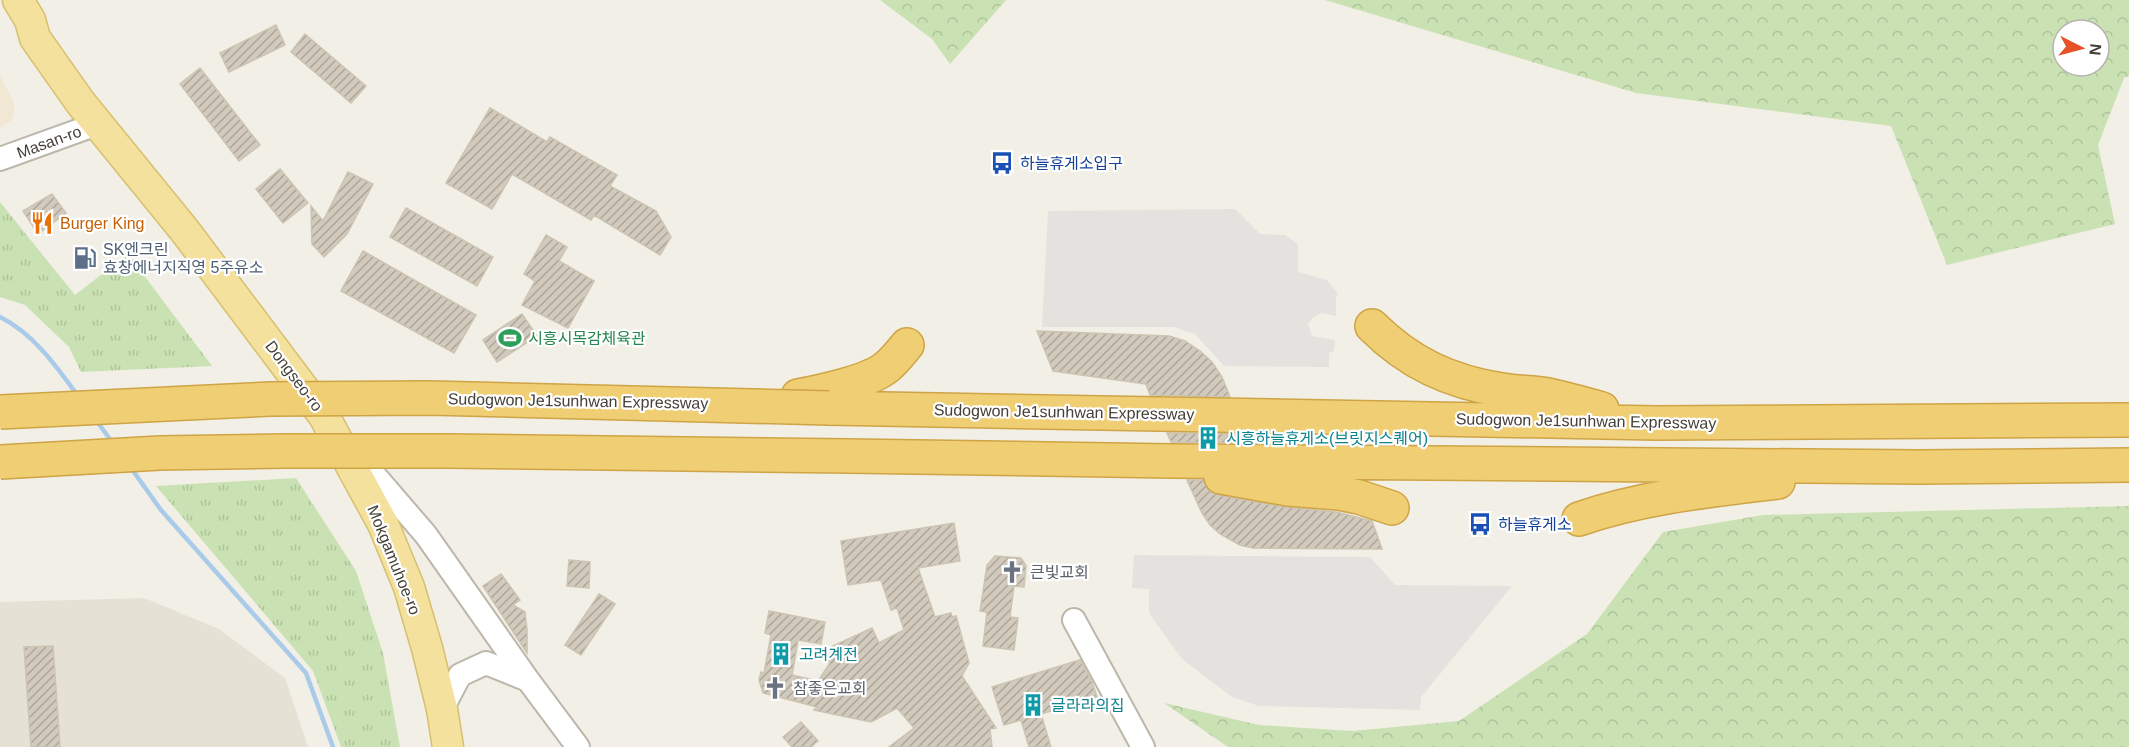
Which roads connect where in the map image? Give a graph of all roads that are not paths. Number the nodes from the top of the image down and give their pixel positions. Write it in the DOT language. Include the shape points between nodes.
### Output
graph roads {
  1 [pos="18,0"];
  2 [pos="97,124"];
  3 [pos="0,159"];
  4 [pos="1371,326"];
  5 [pos="907,345"];
  6 [pos="709,404"];
  7 [pos="0,412"];
  8 [pos="324,416"];
  9 [pos="2129,420"];
  10 [pos="1656,423"];
  11 [pos="1130,460"];
  12 [pos="0,462"];
  13 [pos="2129,465"];
  14 [pos="1918,467"];
  15 [pos="1392,508"];
  16 [pos="1580,519"];
  17 [pos="1074,620"];
  18 [pos="528,680"];
  19 [pos="442,710"];
  20 [pos="448,747"];
  21 [pos="578,747"];
  22 [pos="1143,747"];
  1 -- 2 [label="main road, Dongseo-ro" via="35,38"];
  2 -- 3 [label="street, Masan-ro"];
  2 -- 8 [label="main road, Dongseo-ro" via="185,231"];
  4 -- 10 [label="highway" via="1413,361 1460,381 1546,394"];
  5 -- 6 [label="highway" via="884,370 828,389 775,399"];
  6 -- 7 [label="highway, Sudogwon Je1sunhwan Expressway, bridge" via="271,399"];
  6 -- 10 [label="highway, Sudogwon Je1sunhwan Expressway, bridge"];
  8 -- 18 [label="street, Dongseo-ro" via="426,535"];
  8 -- 19 [label="main road, Mokgamuhoe-ro" via="383,524 409,587"];
  9 -- 10 [label="highway, Sudogwon Je1sunhwan Expressway"];
  11 -- 12 [label="highway, bridge" via="296,451 160,453"];
  11 -- 14 [label="highway"];
  11 -- 15 [label="highway" via="1288,489 1359,497"];
  13 -- 14 [label="highway"];
  14 -- 16 [label="highway" via="1663,498"];
  17 -- 22 [label="street"];
  18 -- 19 [label="street" via="486,663 460,675"];
  18 -- 21 [label="street, Dongseo-ro"];
  19 -- 20 [label="main road, Mokgamuhoe-ro"];
}
